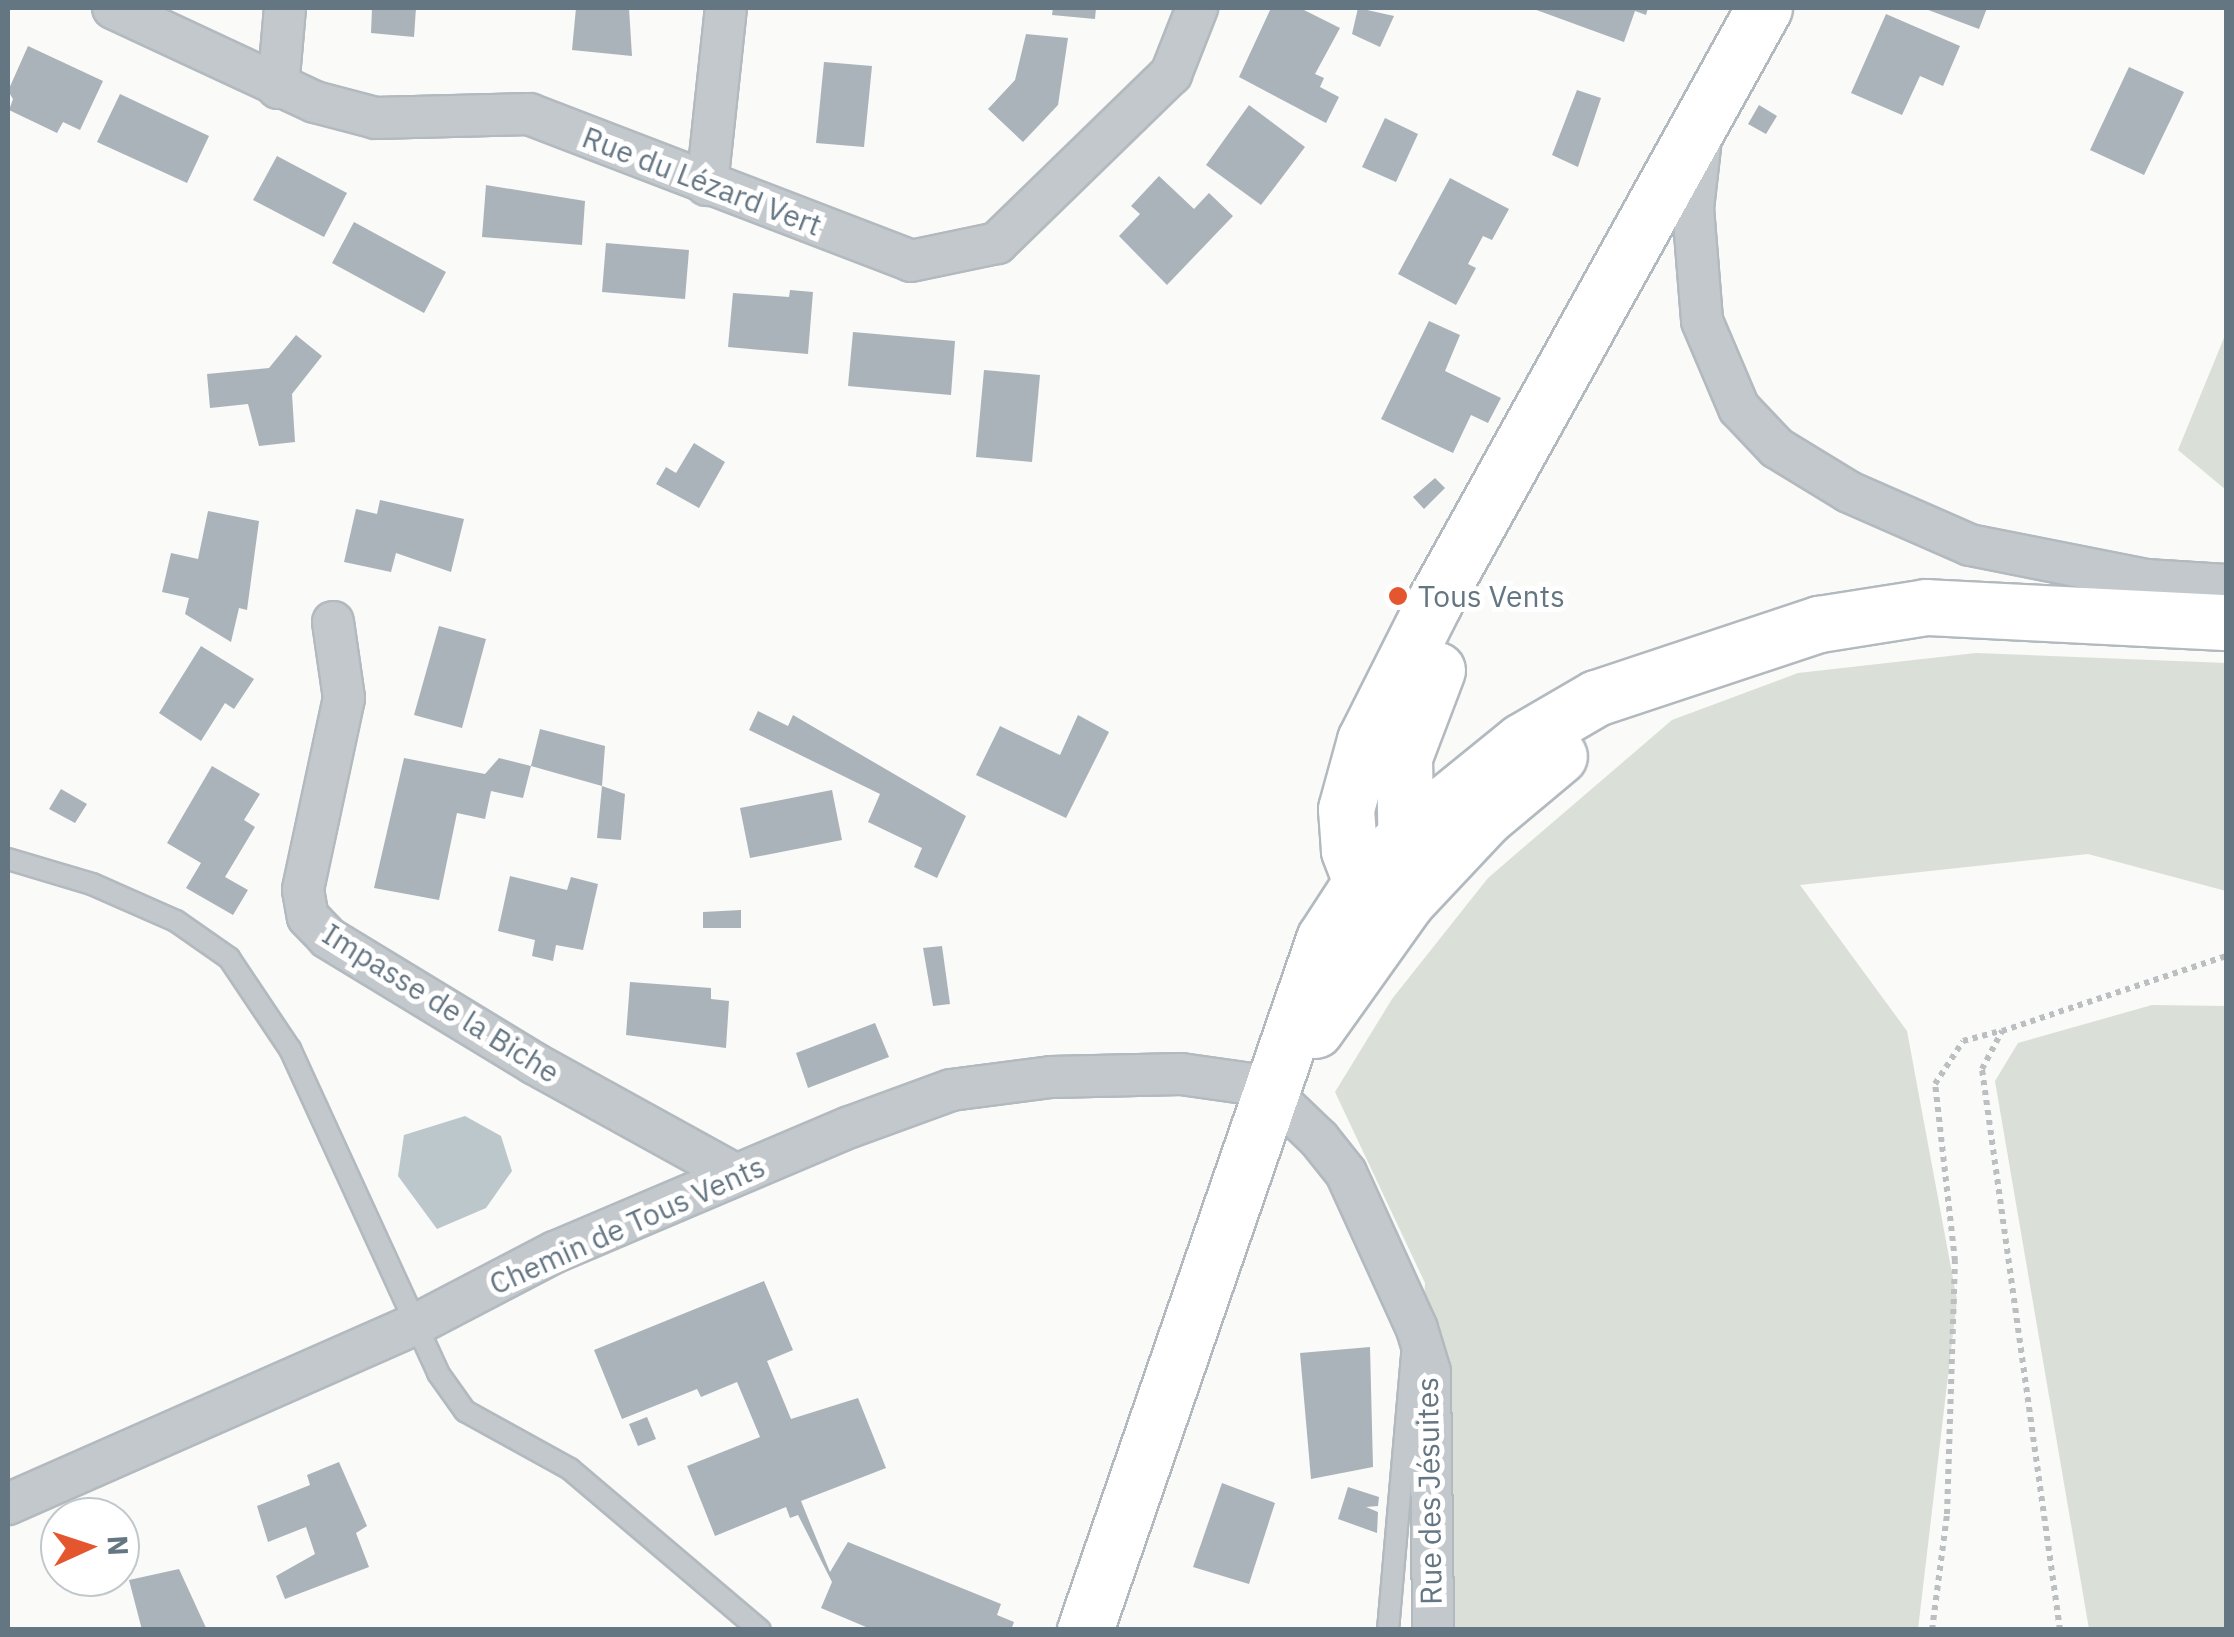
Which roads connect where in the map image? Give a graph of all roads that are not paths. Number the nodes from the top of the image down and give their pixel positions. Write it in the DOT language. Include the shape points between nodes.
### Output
graph roads {
  1 [pos="113,8"];
  2 [pos="286,8"];
  3 [pos="726,8"];
  4 [pos="1196,8"];
  5 [pos="1764,8"];
  6 [pos="278,88"];
  7 [pos="1704,118"];
  8 [pos="707,184"];
  9 [pos="1600,300"];
  10 [pos="2226,586"];
  11 [pos="333,622"];
  12 [pos="2226,622"];
  13 [pos="1690,665"];
  14 [pos="1406,835"];
  15 [pos="8,859"];
  16 [pos="1382,894"];
  17 [pos="1274,1096"];
  18 [pos="734,1174"];
  19 [pos="417,1324"];
  20 [pos="1417,1329"];
  21 [pos="8,1504"];
  22 [pos="760,1630"];
  23 [pos="1085,1630"];
  24 [pos="1388,1630"];
  25 [pos="1432,1630"];
  1 -- 6 [label="street, Rue du Lézard Vert"];
  2 -- 6 [label="street"];
  3 -- 8 [label="street"];
  4 -- 8 [label="street, Rue du Lézard Vert" via="1171,74 997,243 911,261"];
  5 -- 7 [label="street"];
  6 -- 8 [label="street, Rue du Lézard Vert" via="376,118 529,114"];
  7 -- 9 [label="street"];
  7 -- 10 [label="street" via="1692,208 1702,320 1739,408 1777,448 1849,492 1970,545 2146,580"];
  9 -- 14 [label="street" via="1410,732 1402,790"];
  9 -- 16 [label="street" via="1366,740 1346,809 1348,850"];
  11 -- 18 [label="street, Impasse de la Biche" via="344,698 302,890 308,917 328,938 519,1054"];
  12 -- 13 [label="street" via="1926,608 1819,624"];
  13 -- 14 [label="street" via="1596,698 1522,741"];
  13 -- 16 [label="street" via="1547,764"];
  14 -- 16 [label="street"];
  15 -- 19 [label="lane" via="92,884 176,921 229,958 290,1049"];
  16 -- 17 [label="street" via="1340,954 1312,1034"];
  16 -- 17 [label="street" via="1324,939"];
  17 -- 18 [label="street, Chemin de Tous Vents" via="1251,1084 1181,1074 1050,1077 951,1090"];
  17 -- 20 [label="street, Rue des Jésuites" via="1346,1174"];
  17 -- 23 [label="street"];
  18 -- 19 [label="street, Chemin de Tous Vents" via="555,1252"];
  19 -- 21 [label="street, Chemin de Tous Vents"];
  19 -- 22 [label="lane" via="464,1411 570,1469"];
  20 -- 24 [label="lane" via="1406,1384"];
  20 -- 25 [label="street, Rue des Jésuites" via="1430,1372"];
}
